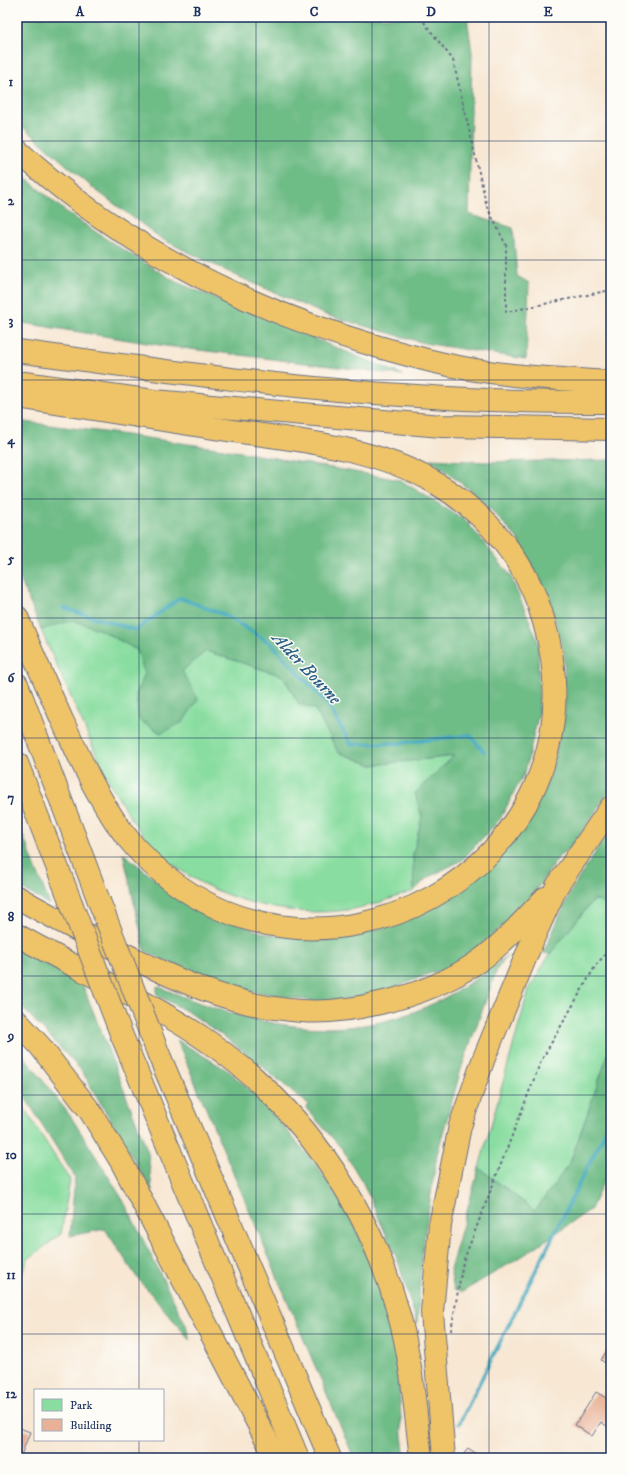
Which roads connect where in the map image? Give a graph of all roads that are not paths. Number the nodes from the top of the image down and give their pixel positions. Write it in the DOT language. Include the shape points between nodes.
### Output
graph roads {
  1 [pos="17,150"];
  2 [pos="17,351"];
  3 [pos="17,382"];
  4 [pos="611,382"];
  5 [pos="17,397"];
  6 [pos="611,402"];
  7 [pos="611,429"];
  8 [pos="17,617"];
  9 [pos="17,684"];
  10 [pos="17,763"];
  11 [pos="611,807"];
  12 [pos="557,886"];
  13 [pos="17,897"];
  14 [pos="17,935"];
  15 [pos="17,1021"];
  16 [pos="276,1458"];
  17 [pos="298,1458"];
  18 [pos="330,1458"];
  19 [pos="421,1458"];
  20 [pos="444,1458"];
  1 -- 4 [label="highway" via="66,192 143,246 203,280 302,322 429,361 466,369"];
  2 -- 6 [label="highway" via="221,378 352,391 482,400"];
  3 -- 7 [label="highway" via="154,401 364,420 442,426"];
  5 -- 8 [label="highway" via="313,443 363,454 417,473 448,491 495,531 515,558 537,600 547,632 554,680 554,703 547,751 533,790 505,836 470,873 431,899 395,915 350,926 294,927 261,922 218,908 188,893 161,872 124,833 85,769"];
  9 -- 18 [label="highway, bridge" via="159,1055"];
  10 -- 17 [label="highway, bridge" via="122,1036"];
  11 -- 12 [label="highway"];
  12 -- 13 [label="highway" via="490,952 434,987 356,1008 318,1011 263,1006 205,990 148,966"];
  12 -- 20 [label="highway" via="484,1058 460,1126 440,1225 432,1312"];
  14 -- 19 [label="highway" via="171,1018 228,1056 269,1091 306,1132 353,1200 386,1274 402,1328"];
  15 -- 16 [label="highway" via="40,1046 90,1111 122,1163"];
}
